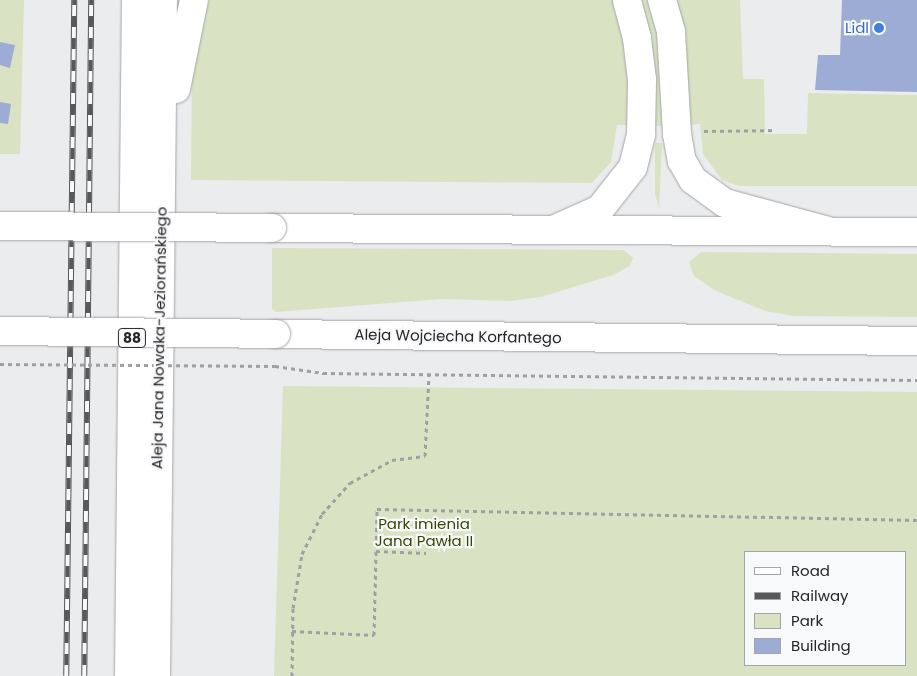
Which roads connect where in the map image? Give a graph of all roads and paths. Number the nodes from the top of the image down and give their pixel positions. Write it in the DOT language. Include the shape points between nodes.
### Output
graph roads {
  1 [pos="136,0"];
  2 [pos="163,0"];
  3 [pos="194,0"];
  4 [pos="627,0"];
  5 [pos="662,0"];
  6 [pos="776,130"];
  7 [pos="700,131"];
  8 [pos="161,189"];
  9 [pos="0,226"];
  10 [pos="553,230"];
  11 [pos="828,231"];
  12 [pos="917,232"];
  13 [pos="0,331"];
  14 [pos="917,341"];
  15 [pos="0,364"];
  16 [pos="428,374"];
  17 [pos="917,380"];
  18 [pos="917,520"];
  19 [pos="376,551"];
  20 [pos="426,553"];
  21 [pos="292,631"];
  22 [pos="129,676"];
  23 [pos="156,676"];
  24 [pos="292,676"];
  1 -- 22 [label="main road, Aleja Jana Nowaka-Jeziorańskiego / 88"];
  2 -- 8 [label="main road, Aleja Jana Nowaka-Jeziorańskiego / 88"];
  3 -- 8 [label="main road" via="185,34"];
  4 -- 10 [label="main road" via="638,38 642,80 641,134 633,167 600,209"];
  5 -- 11 [label="main road" via="672,42 677,134 682,161 693,180 725,203"];
  6 -- 7 [label="path"];
  8 -- 23 [label="main road, Aleja Jana Nowaka-Jeziorańskiego / 88"];
  9 -- 10 [label="main road, bridge"];
  10 -- 11 [label="main road"];
  11 -- 12 [label="main road"];
  13 -- 14 [label="main road, Aleja Wojciecha Korfantego, bridge"];
  15 -- 16 [label="path, bridge" via="276,366 323,373"];
  16 -- 17 [label="path"];
  16 -- 21 [label="path" via="425,456 392,460 350,483 322,514 302,554"];
  18 -- 19 [label="path" via="377,510"];
  19 -- 20 [label="path"];
  19 -- 21 [label="path" via="374,635"];
  21 -- 24 [label="path"];
}
